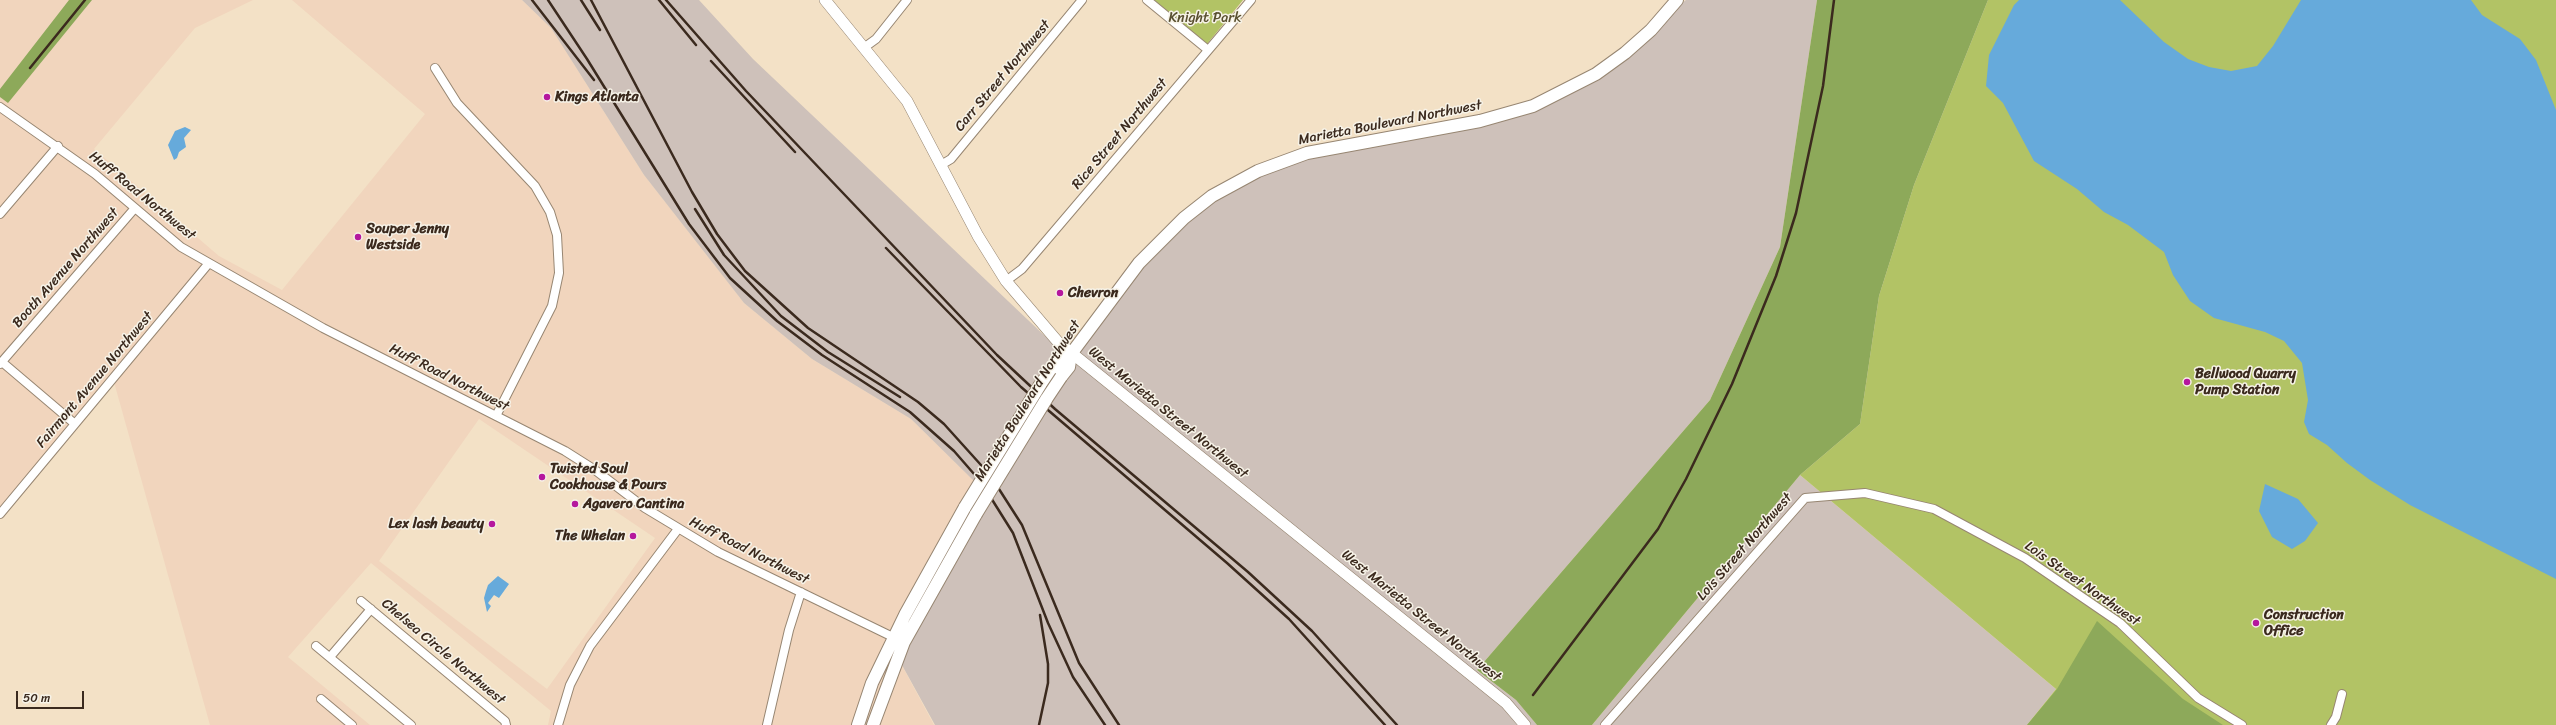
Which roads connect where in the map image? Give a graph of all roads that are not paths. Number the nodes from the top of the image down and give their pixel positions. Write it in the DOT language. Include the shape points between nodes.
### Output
graph roads {
  1 [pos="825,0"];
  2 [pos="907,0"];
  3 [pos="1082,0"];
  4 [pos="1147,0"];
  5 [pos="1251,0"];
  6 [pos="1677,0"];
  7 [pos="865,47"];
  8 [pos="1208,50"];
  9 [pos="435,68"];
  10 [pos="0,107"];
  11 [pos="58,146"];
  12 [pos="942,165"];
  13 [pos="135,208"];
  14 [pos="0,214"];
  15 [pos="209,263"];
  16 [pos="1006,281"];
  17 [pos="1071,354"];
  18 [pos="1,363"];
  19 [pos="496,416"];
  20 [pos="75,424"];
  21 [pos="0,514"];
  22 [pos="678,529"];
  23 [pos="801,592"];
  24 [pos="361,601"];
  25 [pos="371,609"];
  26 [pos="899,640"];
  27 [pos="316,646"];
  28 [pos="330,657"];
  29 [pos="2342,694"];
  30 [pos="321,699"];
  31 [pos="352,725"];
  32 [pos="411,725"];
  33 [pos="506,725"];
  34 [pos="558,725"];
  35 [pos="768,725"];
  36 [pos="858,725"];
  37 [pos="873,725"];
  38 [pos="1525,725"];
  39 [pos="1605,725"];
  40 [pos="2242,725"];
  41 [pos="2331,725"];
  1 -- 7 [label="street, West Marietta Street Northwest"];
  2 -- 7 [label="street" via="876,38"];
  3 -- 12 [label="street, Carr Street Northwest" via="951,159"];
  4 -- 8 [label="street"];
  5 -- 8 [label="street, Rice Street Northwest"];
  6 -- 17 [label="main road, Marietta Boulevard Northwest" via="1651,30 1625,53 1571,88 1533,106 1480,121 1307,153 1258,171 1212,196 1184,218 1144,257"];
  7 -- 12 [label="street, West Marietta Street Northwest" via="907,100"];
  8 -- 16 [label="street, Rice Street Northwest" via="1022,269"];
  9 -- 19 [label="street" via="457,103 535,186 550,212 557,235 559,273 552,306"];
  10 -- 11 [label="street, Huff Road Northwest"];
  11 -- 13 [label="street, Huff Road Northwest"];
  11 -- 14 [label="street"];
  12 -- 16 [label="street, West Marietta Street Northwest" via="978,236"];
  13 -- 15 [label="street, Huff Road Northwest" via="181,247"];
  13 -- 18 [label="street, Booth Avenue Northwest"];
  15 -- 19 [label="street, Huff Road Northwest" via="323,328"];
  15 -- 20 [label="street, Fairmont Avenue Northwest"];
  16 -- 17 [label="street, West Marietta Street Northwest" via="1027,308"];
  17 -- 26 [label="main road, Marietta Boulevard Northwest, bridge" via="1069,368 1047,398"];
  17 -- 26 [label="main road, bridge" via="1060,359 1040,385 965,507 926,576"];
  17 -- 38 [label="street, West Marietta Street Northwest" via="1506,703"];
  18 -- 20 [label="street"];
  19 -- 22 [label="street, Huff Road Northwest" via="580,459 645,508"];
  20 -- 21 [label="street, Fairmont Avenue Northwest"];
  22 -- 23 [label="street, Huff Road Northwest" via="718,552"];
  22 -- 34 [label="street" via="590,646 570,685"];
  23 -- 26 [label="street, Huff Road Northwest"];
  23 -- 35 [label="street" via="789,630"];
  24 -- 25 [label="street, Chelsea Circle Northwest"];
  25 -- 28 [label="street"];
  25 -- 33 [label="street, Chelsea Circle Northwest" via="505,721"];
  26 -- 36 [label="main road" via="872,682"];
  26 -- 37 [label="main road, Marietta Boulevard Northwest"];
  27 -- 28 [label="street"];
  28 -- 32 [label="street"];
  29 -- 41 [label="street" via="2336,717"];
  30 -- 31 [label="street"];
  39 -- 40 [label="street, Lois Street Northwest" via="1805,498 1866,493 1934,509 2025,558 2120,623 2198,698"];
}
